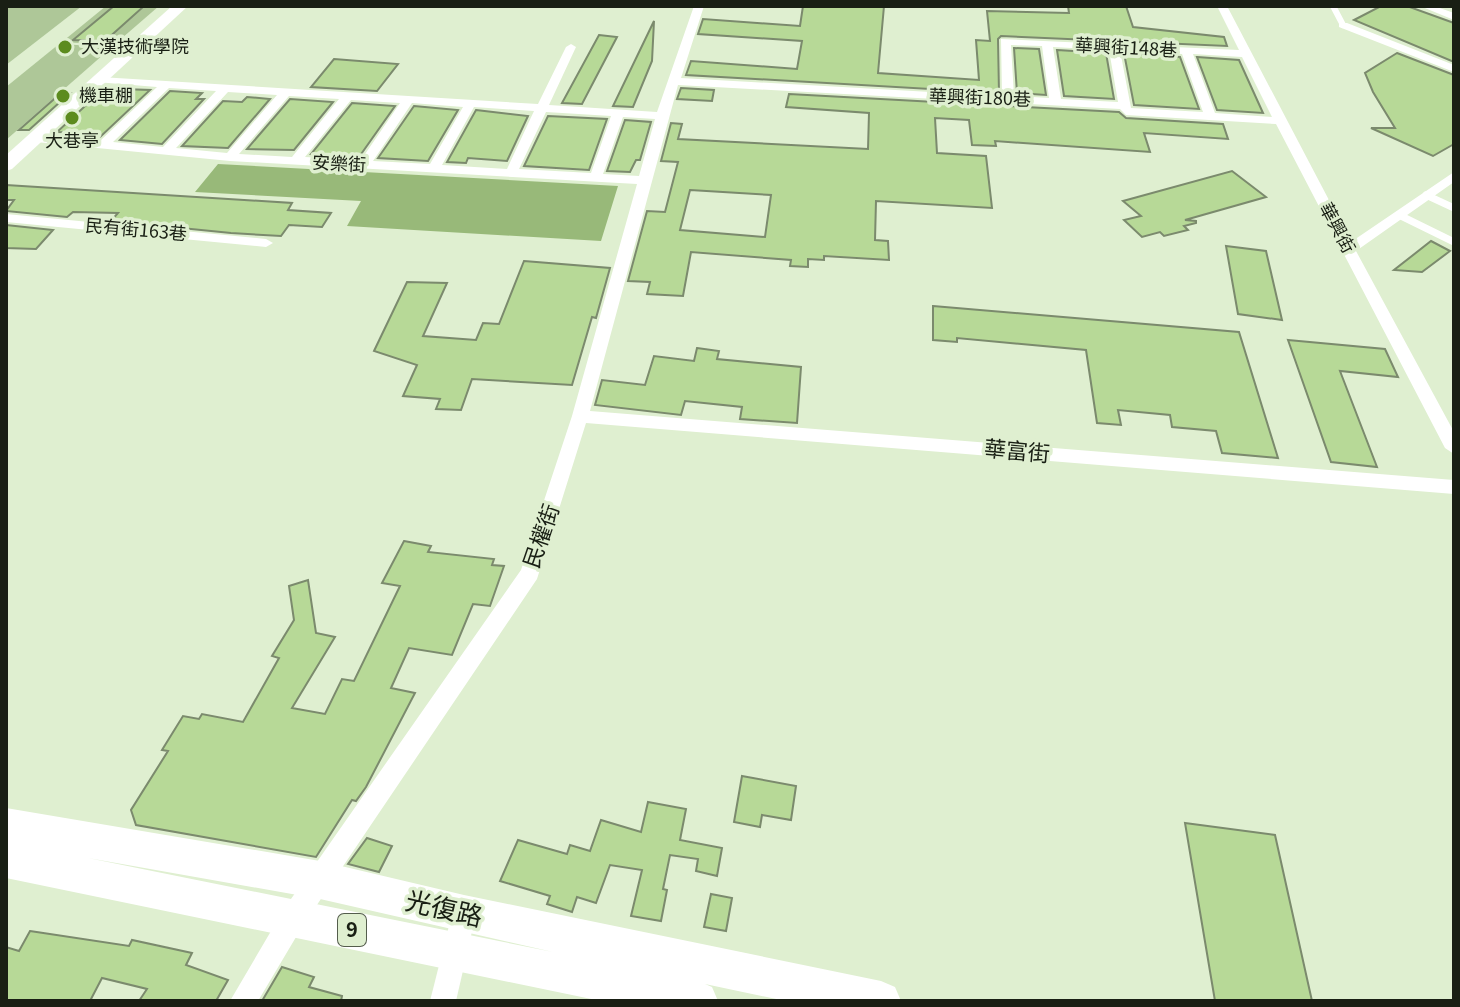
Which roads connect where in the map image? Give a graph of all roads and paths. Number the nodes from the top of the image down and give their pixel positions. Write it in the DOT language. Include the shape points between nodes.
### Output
graph roads {
  1 [pos="181,6"];
  2 [pos="699,6"];
  3 [pos="1222,6"];
  4 [pos="1333,6"];
  5 [pos="1425,6"];
  6 [pos="1454,17"];
  7 [pos="1343,25"];
  8 [pos="1047,43"];
  9 [pos="571,47"];
  10 [pos="1114,47"];
  11 [pos="1186,51"];
  12 [pos="1247,54"];
  13 [pos="1454,69"];
  14 [pos="100,80"];
  15 [pos="676,81"];
  16 [pos="165,86"];
  17 [pos="223,90"];
  18 [pos="285,93"];
  19 [pos="347,97"];
  20 [pos="408,100"];
  21 [pos="1008,100"];
  22 [pos="1055,101"];
  23 [pos="470,104"];
  24 [pos="1125,106"];
  25 [pos="540,108"];
  26 [pos="618,113"];
  27 [pos="662,116"];
  28 [pos="1210,116"];
  29 [pos="1280,121"];
  30 [pos="36,138"];
  31 [pos="102,145"];
  32 [pos="165,152"];
  33 [pos="230,157"];
  34 [pos="295,161"];
  35 [pos="6,165"];
  36 [pos="364,165"];
  37 [pos="433,170"];
  38 [pos="511,173"];
  39 [pos="1454,176"];
  40 [pos="595,179"];
  41 [pos="643,180"];
  42 [pos="1426,195"];
  43 [pos="1454,208"];
  44 [pos="1399,215"];
  45 [pos="6,218"];
  46 [pos="1454,242"];
  47 [pos="266,243"];
  48 [pos="1349,250"];
  49 [pos="580,416"];
  50 [pos="1454,448"];
  51 [pos="1454,487"];
  52 [pos="7,837"];
  53 [pos="320,880"];
  54 [pos="293,918"];
  55 [pos="460,932"];
  56 [pos="243,1001"];
  57 [pos="443,1001"];
  58 [pos="698,1001"];
  59 [pos="881,1001"];
  1 -- 14 [label="street"];
  2 -- 15 [label="street, 民權街"];
  3 -- 12 [label="street, 華興街"];
  4 -- 7 [label="lane"];
  5 -- 6 [label="street"];
  7 -- 13 [label="street"];
  8 -- 10 [label="street, 華興街148巷"];
  8 -- 21 [label="street, 華興街148巷" via="1005,41"];
  8 -- 22 [label="street"];
  9 -- 25 [label="street"];
  10 -- 11 [label="street, 華興街148巷"];
  10 -- 24 [label="street"];
  11 -- 12 [label="street, 華興街148巷"];
  11 -- 28 [label="street"];
  12 -- 29 [label="street, 華興街"];
  14 -- 16 [label="street"];
  14 -- 30 [label="street"];
  15 -- 21 [label="street, 華興街180巷"];
  15 -- 27 [label="street, 民權街"];
  16 -- 17 [label="street"];
  16 -- 31 [label="street"];
  17 -- 18 [label="street"];
  17 -- 32 [label="street"];
  18 -- 19 [label="street"];
  18 -- 33 [label="street"];
  19 -- 20 [label="street"];
  19 -- 34 [label="street"];
  20 -- 23 [label="street"];
  20 -- 36 [label="street"];
  21 -- 22 [label="street, 華興街180巷"];
  22 -- 24 [label="street, 華興街180巷"];
  23 -- 25 [label="street"];
  23 -- 37 [label="street"];
  24 -- 28 [label="street, 華興街180巷" via="1126,111"];
  25 -- 26 [label="street"];
  25 -- 38 [label="street"];
  26 -- 27 [label="street"];
  26 -- 40 [label="street"];
  27 -- 41 [label="street, 民權街"];
  28 -- 29 [label="street, 華興街180巷"];
  29 -- 48 [label="street, 華興街"];
  30 -- 31 [label="street, 安樂街"];
  30 -- 35 [label="street"];
  31 -- 32 [label="street, 安樂街"];
  32 -- 33 [label="street, 安樂街"];
  33 -- 34 [label="street, 安樂街"];
  34 -- 36 [label="street, 安樂街"];
  36 -- 37 [label="street, 安樂街"];
  37 -- 38 [label="street, 安樂街"];
  38 -- 40 [label="street, 安樂街"];
  39 -- 42 [label="street"];
  40 -- 41 [label="street, 安樂街"];
  41 -- 49 [label="street, 民權街"];
  42 -- 43 [label="lane"];
  42 -- 44 [label="street"];
  44 -- 46 [label="lane"];
  44 -- 48 [label="street"];
  45 -- 47 [label="street, 民有街163巷"];
  48 -- 50 [label="street, 華興街"];
  49 -- 51 [label="street, 華富街"];
  49 -- 53 [label="street, 民權街" via="530,573"];
  52 -- 53 [label="main road, 光復路 / 9"];
  52 -- 54 [label="main road, 光復路 / 9"];
  53 -- 54 [label="street, 民權街"];
  53 -- 55 [label="main road, 光復路 / 9"];
  54 -- 55 [label="main road, 光復路 / 9"];
  54 -- 56 [label="street, 民權街"];
  55 -- 57 [label="street"];
  55 -- 58 [label="main road, 光復路 / 9"];
  55 -- 59 [label="main road, 光復路 / 9"];
}
